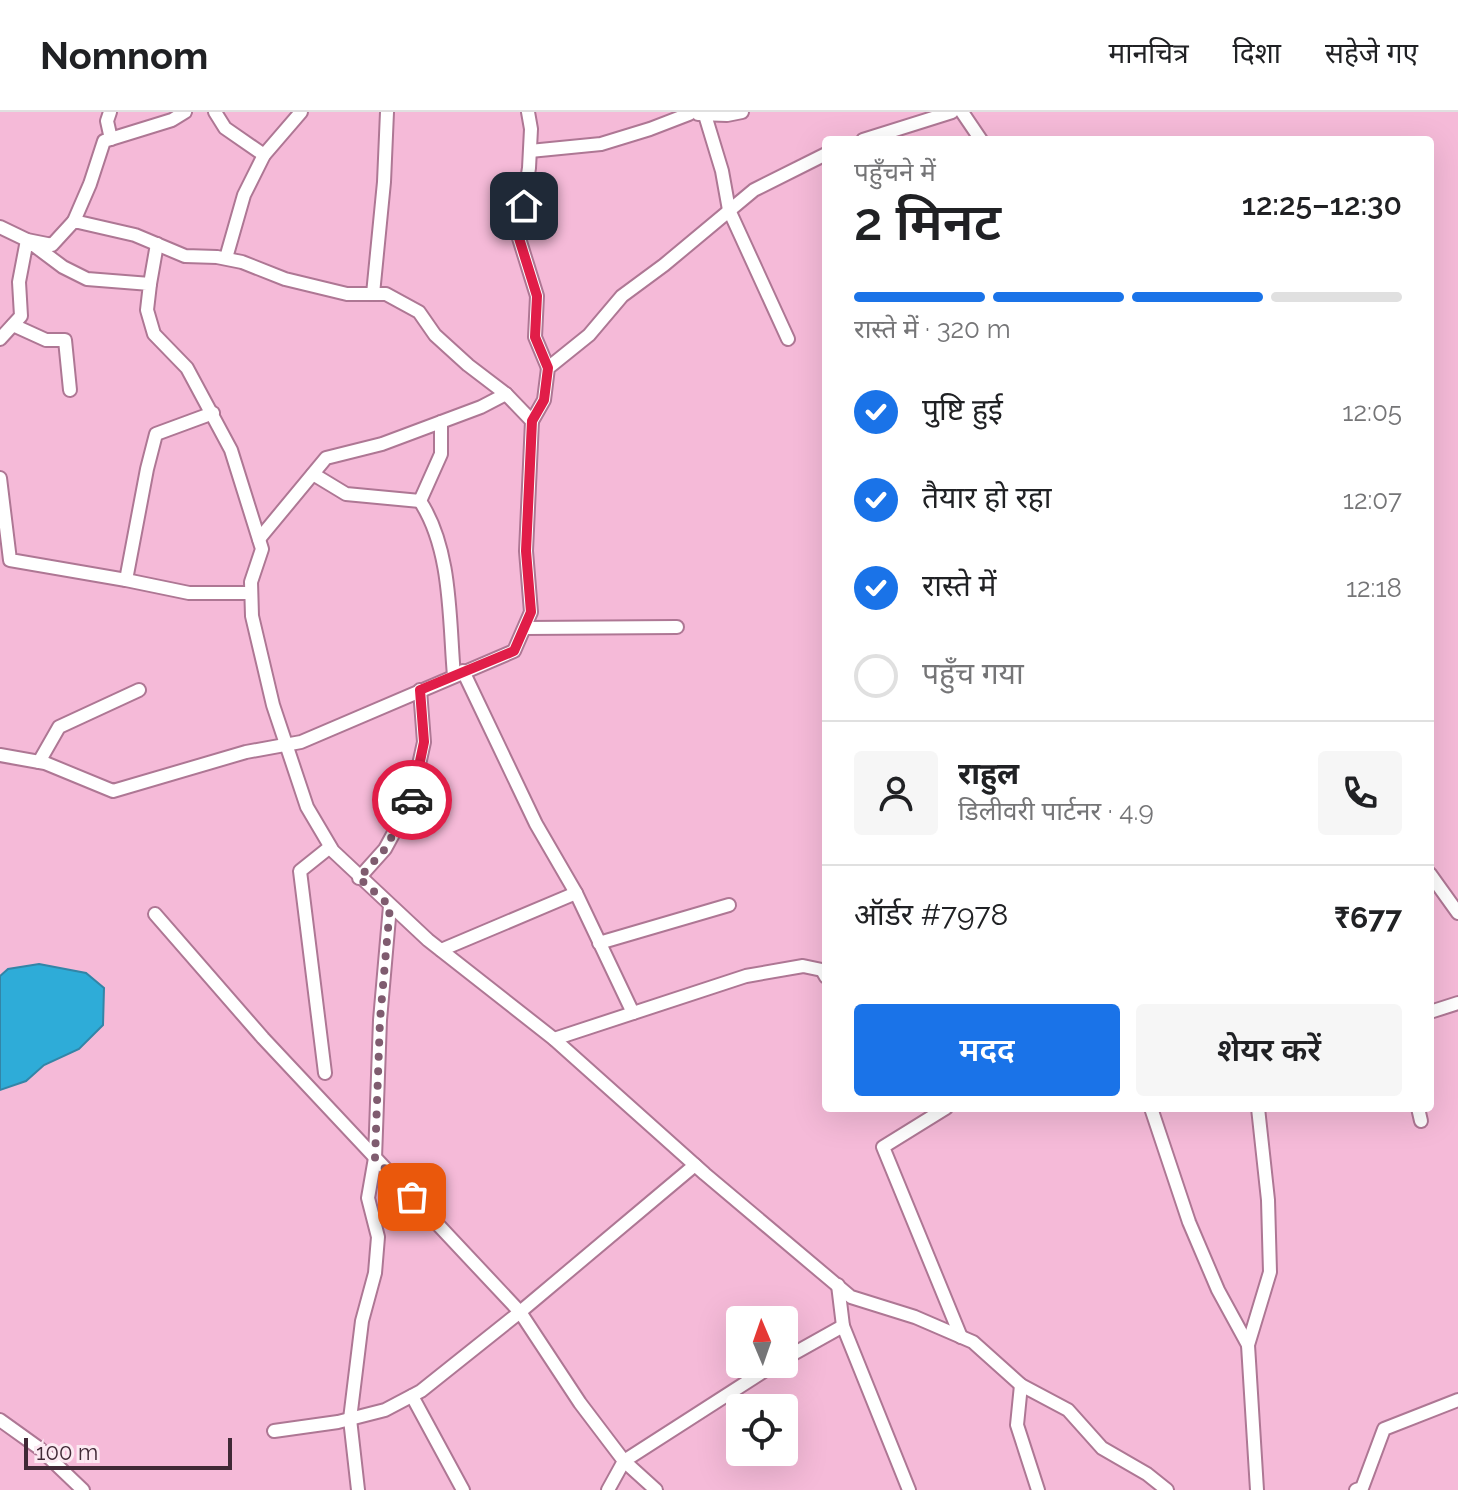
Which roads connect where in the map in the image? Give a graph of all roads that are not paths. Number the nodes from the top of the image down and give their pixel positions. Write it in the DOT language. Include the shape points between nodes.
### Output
graph roads {
  1 [pos="110,112"];
  2 [pos="185,112"];
  3 [pos="215,112"];
  4 [pos="301,112"];
  5 [pos="387,112"];
  6 [pos="528,112"];
  7 [pos="742,112"];
  8 [pos="952,112"];
  9 [pos="962,112"];
  10 [pos="686,113"];
  11 [pos="705,115"];
  12 [pos="922,116"];
  13 [pos="873,136"];
  14 [pos="978,136"];
  15 [pos="111,139"];
  16 [pos="530,151"];
  17 [pos="264,155"];
  18 [pos="822,156"];
  19 [pos="729,210"];
  20 [pos="74,221"];
  21 [pos="0,227"];
  22 [pos="27,240"];
  23 [pos="157,244"];
  24 [pos="226,258"];
  25 [pos="150,284"];
  26 [pos="373,294"];
  27 [pos="13,325"];
  28 [pos="0,339"];
  29 [pos="788,339"];
  30 [pos="548,368"];
  31 [pos="70,390"];
  32 [pos="506,394"];
  33 [pos="213,413"];
  34 [pos="532,421"];
  35 [pos="441,422"];
  36 [pos="313,474"];
  37 [pos="0,478"];
  38 [pos="420,501"];
  39 [pos="259,539"];
  40 [pos="126,580"];
  41 [pos="251,593"];
  42 [pos="677,627"];
  43 [pos="525,628"];
  44 [pos="458,674"];
  45 [pos="139,690"];
  46 [pos="420,690"];
  47 [pos="286,745"];
  48 [pos="0,755"];
  49 [pos="39,762"];
  50 [pos="330,847"];
  51 [pos="359,878"];
  52 [pos="1434,880"];
  53 [pos="576,893"];
  54 [pos="729,905"];
  55 [pos="390,906"];
  56 [pos="1458,913"];
  57 [pos="155,914"];
  58 [pos="599,943"];
  59 [pos="441,950"];
  60 [pos="822,970"];
  61 [pos="1458,1003"];
  62 [pos="1434,1011"];
  63 [pos="633,1013"];
  64 [pos="554,1039"];
  65 [pos="325,1073"];
  66 [pos="919,1112"];
  67 [pos="939,1112"];
  68 [pos="1152,1112"];
  69 [pos="1258,1112"];
  70 [pos="1419,1112"];
  71 [pos="924,1120"];
  72 [pos="1421,1121"];
  73 [pos="375,1158"];
  74 [pos="695,1165"];
  75 [pos="838,1285"];
  76 [pos="520,1312"];
  77 [pos="843,1326"];
  78 [pos="961,1337"];
  79 [pos="1248,1345"];
  80 [pos="798,1351"];
  81 [pos="753,1378"];
  82 [pos="1021,1385"];
  83 [pos="412,1396"];
  84 [pos="1458,1400"];
  85 [pos="350,1419"];
  86 [pos="0,1420"];
  87 [pos="274,1431"];
  88 [pos="624,1461"];
  89 [pos="83,1490"];
  90 [pos="358,1490"];
  91 [pos="463,1490"];
  92 [pos="608,1490"];
  93 [pos="656,1490"];
  94 [pos="909,1490"];
  95 [pos="1038,1490"];
  96 [pos="1167,1490"];
  97 [pos="1257,1490"];
  98 [pos="1356,1490"];
  1 -- 15 [label="street"];
  2 -- 15 [label="street"];
  3 -- 17 [label="street" via="225,128"];
  4 -- 17 [label="street"];
  5 -- 26 [label="street"];
  6 -- 16 [label="street"];
  7 -- 11 [label="street"];
  8 -- 12 [label="street"];
  9 -- 14 [label="street"];
  10 -- 11 [label="street"];
  10 -- 16 [label="street" via="601,144"];
  11 -- 19 [label="street"];
  12 -- 13 [label="street"];
  15 -- 20 [label="street" via="104,141"];
  16 -- 30 [label="street" via="518,235 537,296 535,337"];
  17 -- 24 [label="street" via="244,195"];
  18 -- 19 [label="street" via="754,190"];
  19 -- 29 [label="street"];
  19 -- 30 [label="street" via="622,296 589,335"];
  20 -- 22 [label="street" via="52,245"];
  20 -- 23 [label="street"];
  21 -- 22 [label="street"];
  22 -- 25 [label="street" via="87,279"];
  22 -- 27 [label="street" via="19,282 21,316"];
  23 -- 24 [label="street" via="185,256"];
  23 -- 25 [label="street"];
  24 -- 26 [label="street" via="285,279 347,294"];
  25 -- 33 [label="street" via="147,310 154,334 187,368"];
  26 -- 32 [label="street" via="386,294 419,312 435,335"];
  27 -- 28 [label="street"];
  27 -- 31 [label="street" via="46,340 65,340"];
  30 -- 34 [label="street" via="544,400"];
  32 -- 34 [label="street"];
  32 -- 35 [label="street"];
  33 -- 39 [label="street" via="231,450"];
  33 -- 40 [label="street" via="156,434"];
  34 -- 43 [label="street" via="526,551 531,612"];
  35 -- 36 [label="street" via="326,458"];
  35 -- 38 [label="street" via="441,454"];
  36 -- 38 [label="street" via="346,494"];
  36 -- 39 [label="street"];
  37 -- 40 [label="street" via="10,560"];
  38 -- 44 [label="street" via="433,522 447,584"];
  39 -- 41 [label="street" via="262,549"];
  40 -- 41 [label="street" via="189,593"];
  41 -- 47 [label="street"];
  42 -- 43 [label="street"];
  43 -- 44 [label="street" via="514,651"];
  44 -- 46 [label="street"];
  44 -- 53 [label="street"];
  45 -- 49 [label="street" via="59,727"];
  46 -- 47 [label="street"];
  46 -- 51 [label="street" via="424,742 411,801 385,849"];
  47 -- 49 [label="street" via="113,791"];
  47 -- 50 [label="street" via="307,807"];
  48 -- 49 [label="street"];
  50 -- 51 [label="street"];
  50 -- 65 [label="street" via="300,871"];
  51 -- 55 [label="street"];
  52 -- 56 [label="street"];
  53 -- 58 [label="street"];
  53 -- 59 [label="street"];
  54 -- 58 [label="street"];
  55 -- 59 [label="street"];
  55 -- 73 [label="street"];
  57 -- 73 [label="street"];
  58 -- 63 [label="street"];
  59 -- 64 [label="street"];
  60 -- 63 [label="street" via="803,966 746,976"];
  61 -- 62 [label="street"];
  63 -- 64 [label="street"];
  64 -- 74 [label="street"];
  66 -- 71 [label="street"];
  67 -- 71 [label="street"];
  68 -- 79 [label="street" via="1189,1222"];
  69 -- 79 [label="street" via="1270,1272"];
  70 -- 72 [label="street"];
  71 -- 78 [label="street" via="883,1147"];
  73 -- 76 [label="street"];
  73 -- 85 [label="street" via="368,1198 378,1237 375,1273 362,1321"];
  74 -- 75 [label="street"];
  74 -- 76 [label="street"];
  75 -- 77 [label="street"];
  75 -- 78 [label="street" via="851,1297"];
  76 -- 83 [label="street"];
  76 -- 88 [label="street"];
  77 -- 80 [label="street"];
  77 -- 94 [label="street"];
  78 -- 82 [label="street"];
  79 -- 97 [label="street"];
  81 -- 88 [label="street"];
  82 -- 95 [label="street" via="1017,1425"];
  82 -- 96 [label="street" via="1068,1410 1102,1448"];
  83 -- 85 [label="street"];
  83 -- 91 [label="street"];
  84 -- 98 [label="street" via="1384,1429 1362,1488"];
  85 -- 87 [label="street"];
  85 -- 90 [label="street"];
  86 -- 89 [label="street"];
  88 -- 92 [label="street"];
  88 -- 93 [label="street"];
}
